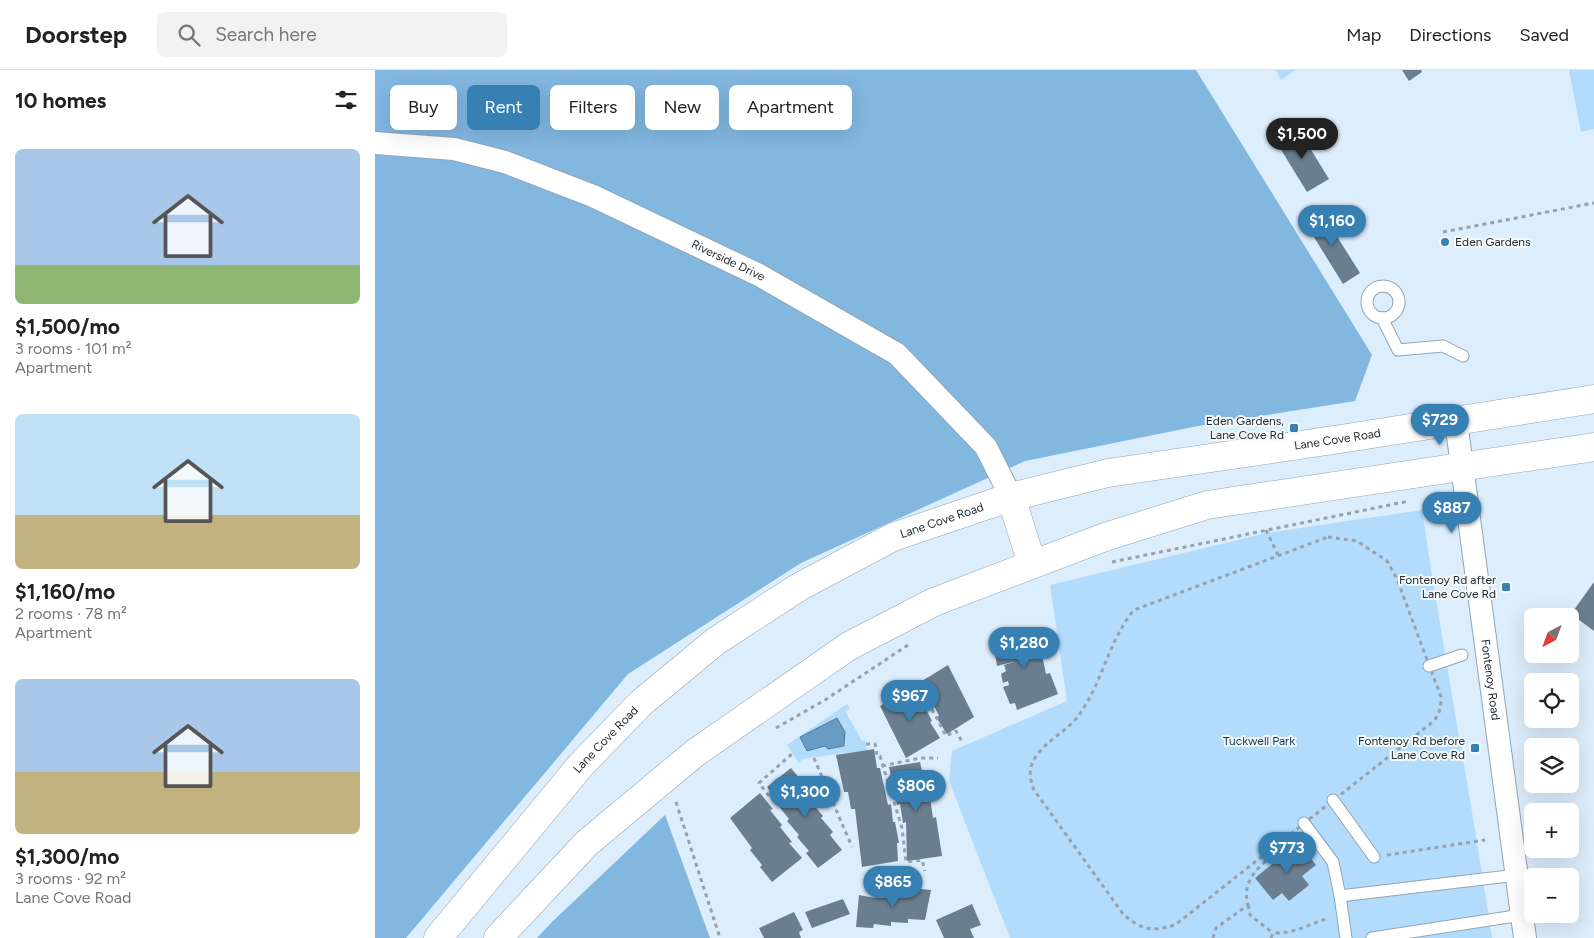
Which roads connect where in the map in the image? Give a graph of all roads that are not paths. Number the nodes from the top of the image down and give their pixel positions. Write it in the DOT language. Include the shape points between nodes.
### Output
graph roads {
  1 [pos="375,144"];
  2 [pos="1382,318"];
  3 [pos="1463,356"];
  4 [pos="1594,399"];
  5 [pos="1456,421"];
  6 [pos="1594,447"];
  7 [pos="1462,466"];
  8 [pos="1011,497"];
  9 [pos="1032,564"];
  10 [pos="1462,656"];
  11 [pos="1429,666"];
  12 [pos="1333,800"];
  13 [pos="1304,823"];
  14 [pos="1374,857"];
  15 [pos="1517,875"];
  16 [pos="1340,896"];
  17 [pos="1522,915"];
  18 [pos="438,938"];
  19 [pos="498,938"];
  20 [pos="1346,938"];
  21 [pos="1372,938"];
  22 [pos="1525,938"];
  1 -- 8 [label="street, Riverside Drive" via="454,149 505,162 593,196 759,275 897,354 986,446"];
  2 -- 3 [label="lane" via="1398,350 1443,346"];
  4 -- 5 [label="highway, Lane Cove Road"];
  5 -- 7 [label="street, Fontenoy Road"];
  5 -- 8 [label="highway, Lane Cove Road" via="1108,473"];
  6 -- 7 [label="highway"];
  7 -- 9 [label="highway" via="1207,505"];
  7 -- 15 [label="street, Fontenoy Road"];
  8 -- 9 [label="highway"];
  8 -- 18 [label="highway, Lane Cove Road" via="893,537 799,587 715,641 641,703 580,766"];
  9 -- 19 [label="highway" via="934,602 849,646 695,753 587,843"];
  10 -- 11 [label="lane"];
  12 -- 14 [label="lane"];
  13 -- 16 [label="lane" via="1333,862"];
  15 -- 16 [label="lane"];
  15 -- 17 [label="street, Fontenoy Road"];
  16 -- 20 [label="lane"];
  17 -- 21 [label="lane"];
  17 -- 22 [label="street, Fontenoy Road"];
}
